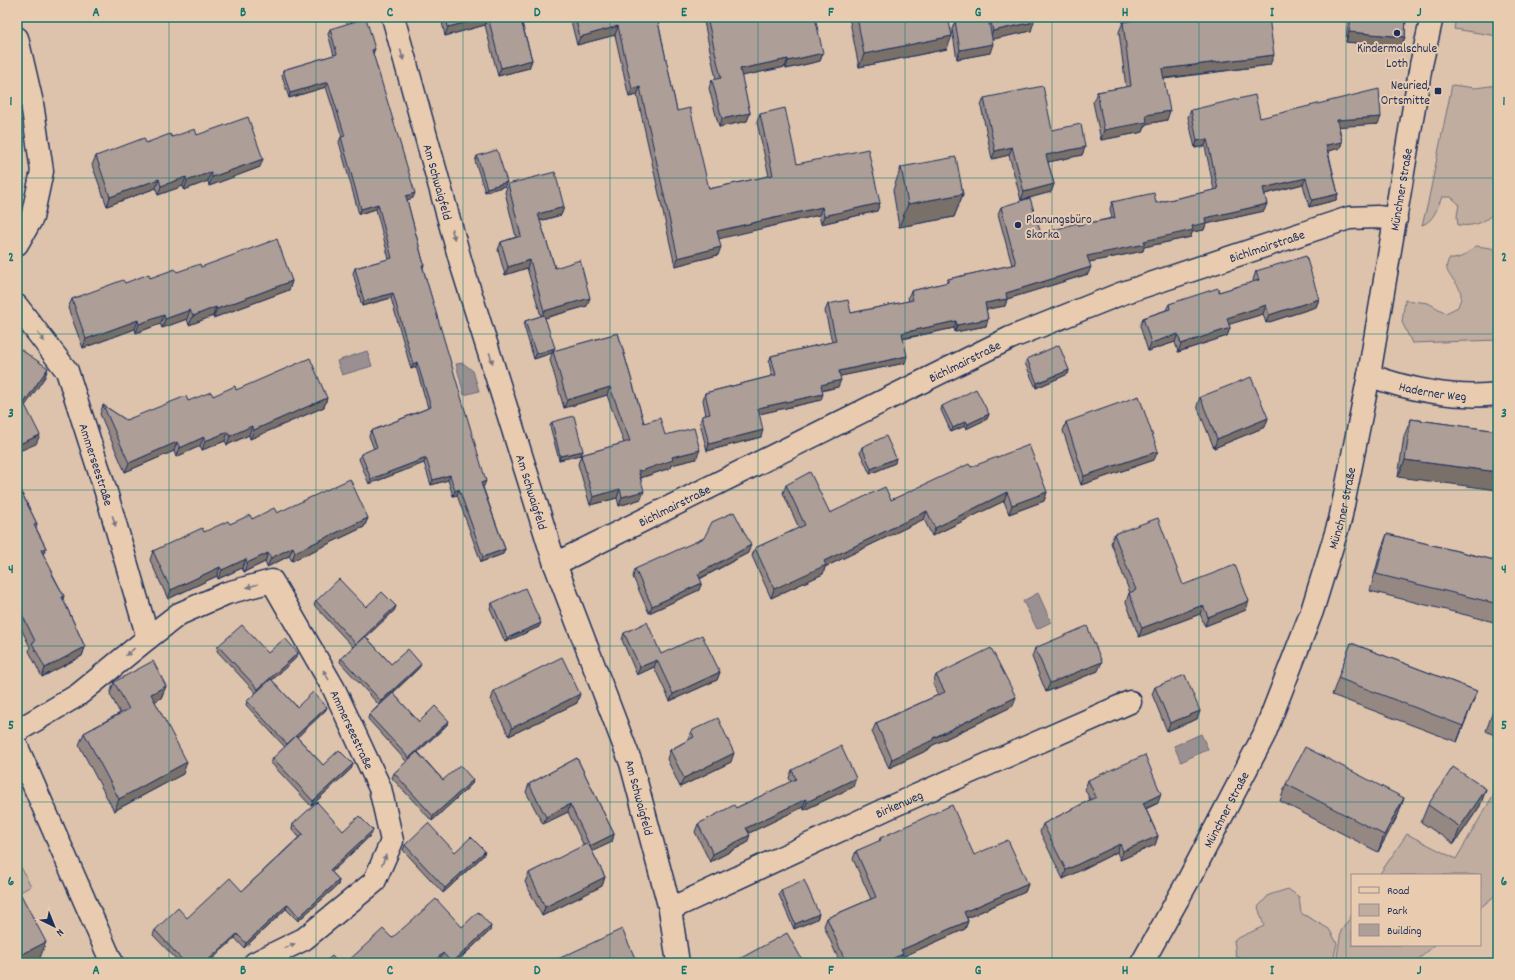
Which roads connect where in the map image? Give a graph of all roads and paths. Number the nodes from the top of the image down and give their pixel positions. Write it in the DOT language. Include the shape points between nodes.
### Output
graph roads {
  1 [pos="393,17"];
  2 [pos="1432,17"];
  3 [pos="17,38"];
  4 [pos="1396,219"];
  5 [pos="17,244"];
  6 [pos="17,306"];
  7 [pos="1369,375"];
  8 [pos="1498,394"];
  9 [pos="554,564"];
  10 [pos="148,638"];
  11 [pos="1130,702"];
  12 [pos="17,731"];
  13 [pos="17,747"];
  14 [pos="670,909"];
  15 [pos="112,963"];
  16 [pos="255,963"];
  17 [pos="678,963"];
  18 [pos="1142,963"];
  1 -- 9 [label="street, Am Schwaigfeld, one-way" via="461,262"];
  2 -- 4 [label="street, Münchner Straße" via="1421,64"];
  3 -- 5 [label="street" via="32,103 42,171 32,218"];
  4 -- 7 [label="street, Münchner Straße"];
  4 -- 9 [label="street, Bichlmairstraße" via="1349,218 1120,294 1010,338"];
  6 -- 10 [label="street, Ammerseestraße, one-way" via="67,371 106,492"];
  7 -- 8 [label="street, Haderner Weg" via="1407,388 1432,392"];
  7 -- 18 [label="street, Münchner Straße" via="1340,520 1307,625 1264,735"];
  9 -- 14 [label="street, Am Schwaigfeld" via="631,763"];
  10 -- 12 [label="street, Ammerseestraße, one-way" via="78,695"];
  16 -- 10 [label="street, Ammerseestraße, one-way" via="304,939 374,882 392,840 380,788 334,689 272,581 227,593 179,614"];
  11 -- 14 [label="street, Birkenweg" via="895,805"];
  13 -- 15 [label="street"];
  14 -- 17 [label="street, Am Schwaigfeld"];
}
